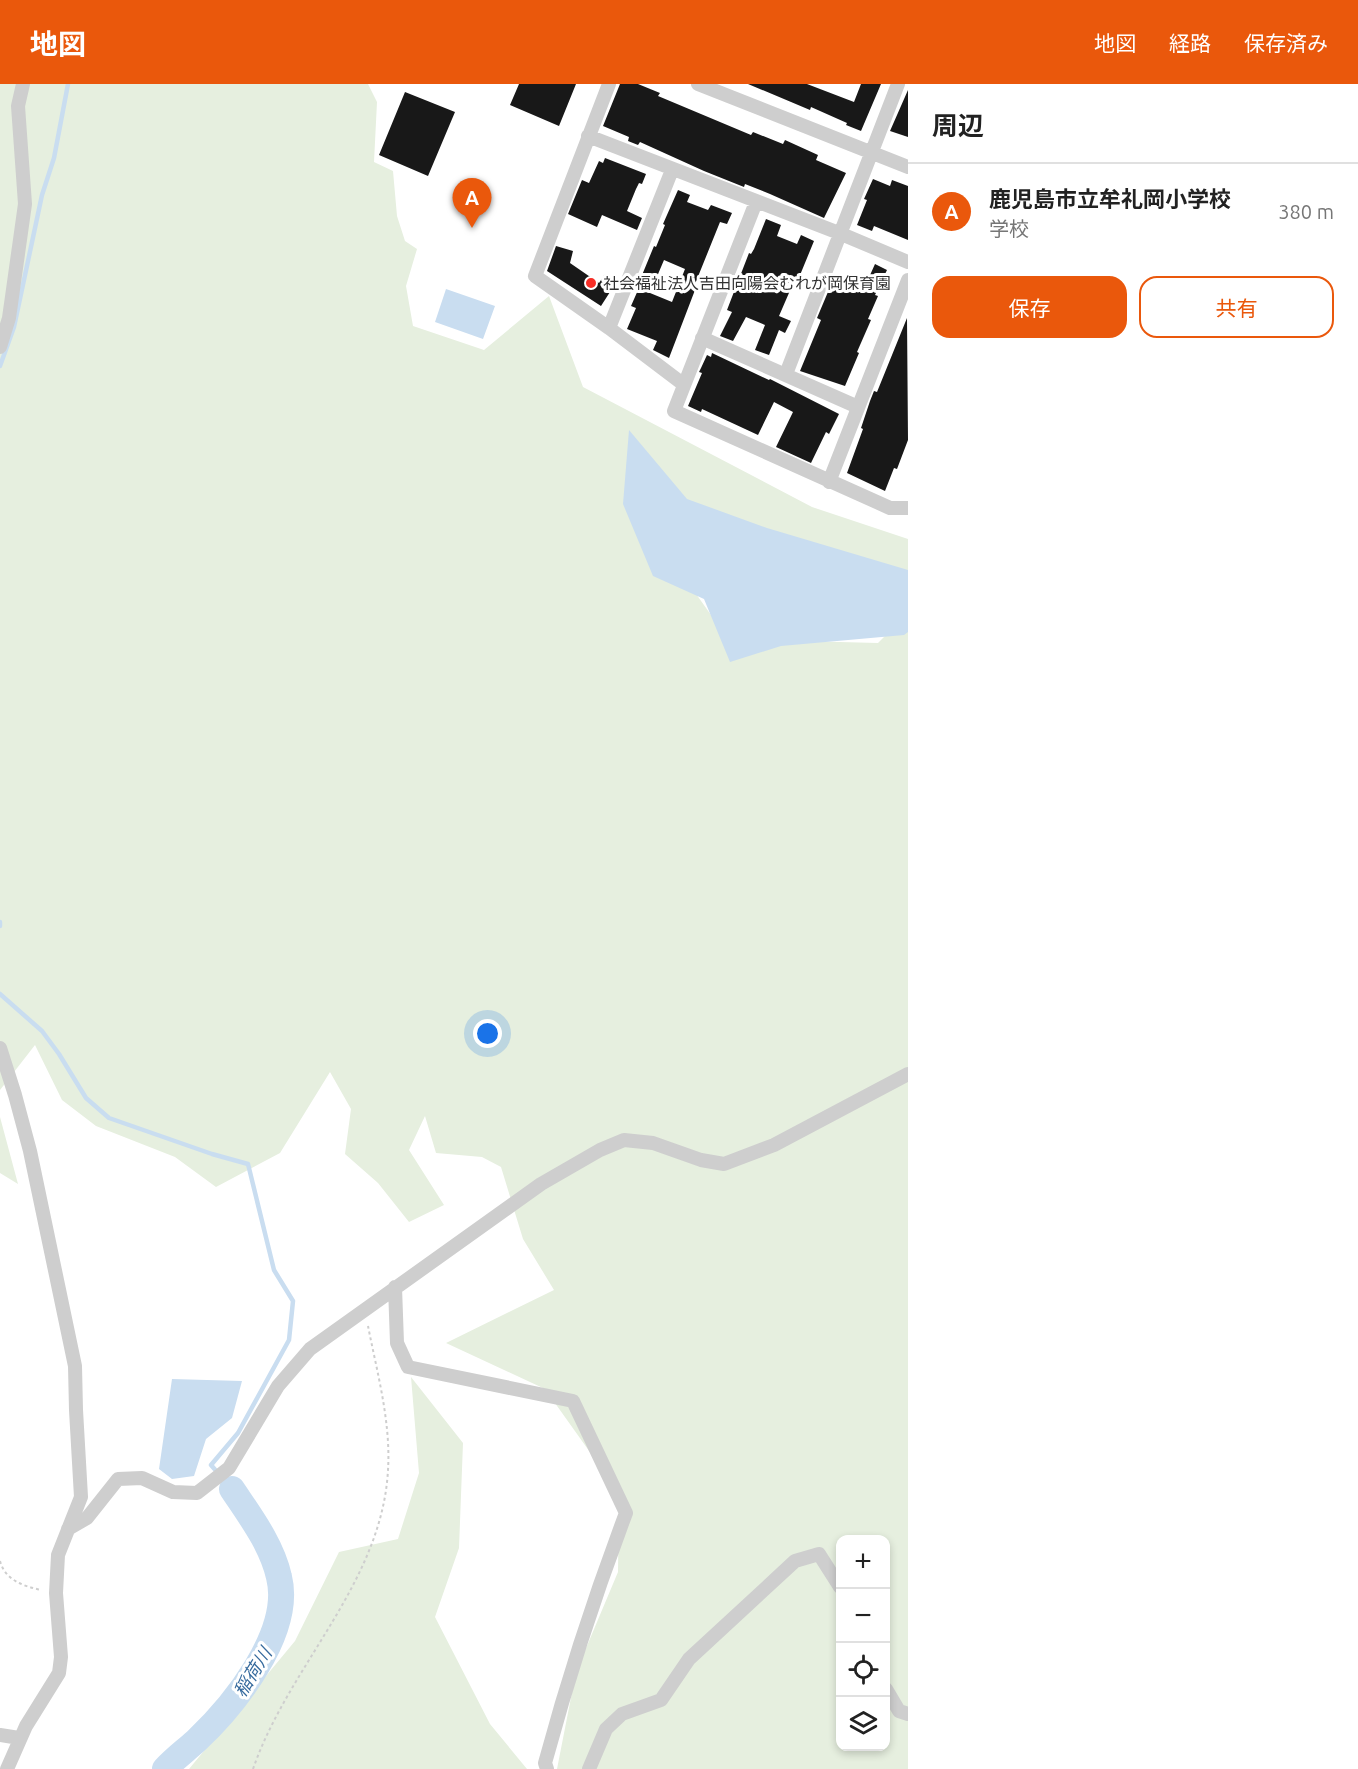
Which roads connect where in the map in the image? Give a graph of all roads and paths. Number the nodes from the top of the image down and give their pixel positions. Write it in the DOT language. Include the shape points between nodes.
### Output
graph roads {
  1 [pos="23,84"];
  2 [pos="609,84"];
  3 [pos="698,84"];
  4 [pos="898,84"];
  5 [pos="588,136"];
  6 [pos="872,153"];
  7 [pos="908,167"];
  8 [pos="672,170"];
  9 [pos="756,202"];
  10 [pos="839,233"];
  11 [pos="908,262"];
  12 [pos="908,280"];
  13 [pos="609,328"];
  14 [pos="702,338"];
  15 [pos="0,348"];
  16 [pos="786,374"];
  17 [pos="684,384"];
  18 [pos="858,407"];
  19 [pos="829,482"];
  20 [pos="908,510"];
  21 [pos="0,1048"];
  22 [pos="908,1074"];
  23 [pos="395,1287"];
  24 [pos="364,1309"];
  25 [pos="68,1529"];
  26 [pos="0,1561"];
  27 [pos="836,1581"];
  28 [pos="56,1593"];
  29 [pos="890,1697"];
  30 [pos="908,1714"];
  31 [pos="0,1735"];
  32 [pos="19,1738"];
  33 [pos="7,1769"];
  34 [pos="253,1769"];
  35 [pos="547,1769"];
  36 [pos="589,1769"];
  1 -- 15 [label="street" via="18,105 25,204 9,318"];
  2 -- 5 [label="street"];
  3 -- 6 [label="street"];
  4 -- 6 [label="street"];
  5 -- 8 [label="street"];
  5 -- 13 [label="street" via="535,276"];
  6 -- 7 [label="street"];
  6 -- 10 [label="street"];
  8 -- 9 [label="street"];
  8 -- 13 [label="street"];
  9 -- 10 [label="street"];
  9 -- 14 [label="street"];
  10 -- 11 [label="street"];
  10 -- 16 [label="street"];
  12 -- 18 [label="street"];
  13 -- 17 [label="street"];
  14 -- 16 [label="street"];
  14 -- 17 [label="street"];
  16 -- 18 [label="street"];
  17 -- 19 [label="street" via="674,411"];
  18 -- 19 [label="street"];
  19 -- 20 [label="street" via="890,508"];
  21 -- 25 [label="street" via="30,1151 75,1366 81,1497"];
  22 -- 23 [label="street" via="774,1145 724,1164 653,1143 624,1140 542,1184"];
  23 -- 24 [label="street"];
  23 -- 35 [label="street" via="397,1343 408,1367 573,1401 626,1513 561,1705 544,1763"];
  24 -- 25 [label="street" via="310,1349 278,1386 229,1468 208,1485 197,1493 173,1492 142,1478 118,1479 87,1518"];
  24 -- 34 [label="path" via="385,1419 385,1491 377,1531 342,1605 284,1699"];
  25 -- 28 [label="street" via="58,1555"];
  26 -- 28 [label="path" via="16,1583"];
  27 -- 36 [label="street" via="819,1554 795,1560 688,1659 661,1700 622,1714 606,1729"];
  28 -- 32 [label="street" via="59,1673"];
  29 -- 30 [label="street" via="899,1711"];
  31 -- 32 [label="street"];
  32 -- 33 [label="street"];
}
